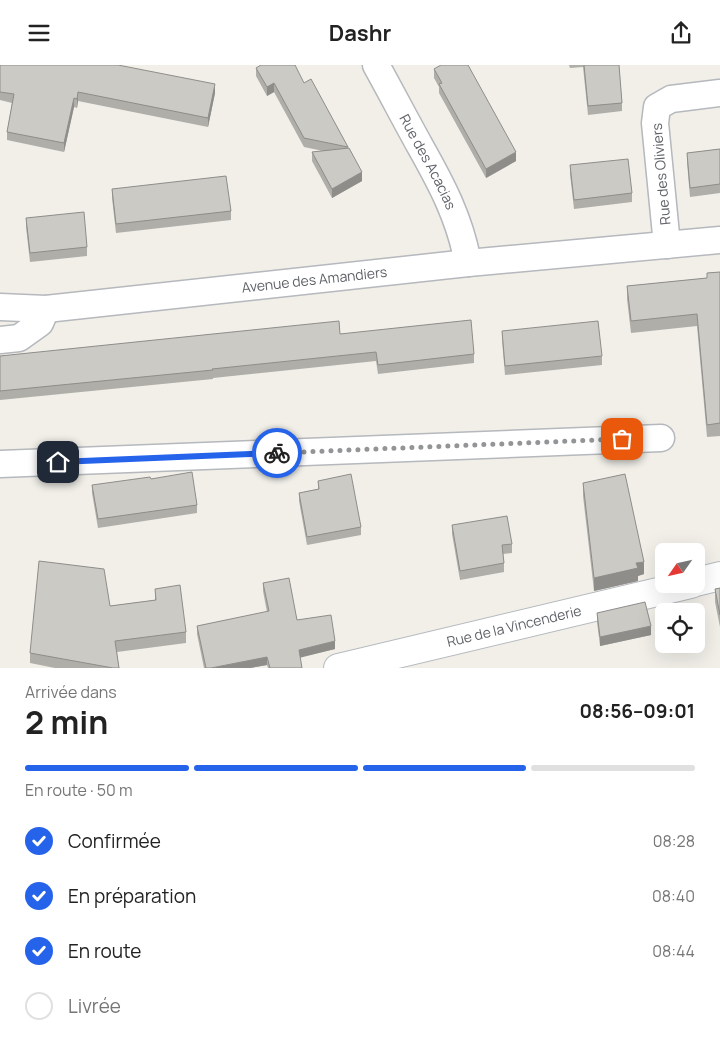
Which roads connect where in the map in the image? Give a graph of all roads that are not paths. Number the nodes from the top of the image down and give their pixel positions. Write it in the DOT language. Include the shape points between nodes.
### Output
graph roads {
  1 [pos="376,65"];
  2 [pos="720,93"];
  3 [pos="720,240"];
  4 [pos="667,245"];
  5 [pos="468,263"];
  6 [pos="0,307"];
  7 [pos="46,309"];
  8 [pos="0,340"];
  9 [pos="661,438"];
  10 [pos="0,464"];
  11 [pos="720,577"];
  12 [pos="705,581"];
  13 [pos="655,593"];
  14 [pos="338,668"];
  1 -- 5 [label="street, Rue des Acacias" via="453,210 464,239"];
  2 -- 4 [label="street, Rue des Oliviers" via="671,99 658,107 655,123"];
  3 -- 4 [label="street, Avenue des Amandiers"];
  4 -- 5 [label="street, Avenue des Amandiers"];
  5 -- 7 [label="street, Avenue des Amandiers"];
  6 -- 7 [label="street, Avenue des Amandiers"];
  7 -- 8 [label="street" via="40,323 20,338"];
  9 -- 10 [label="street"];
  11 -- 12 [label="main road"];
  13 -- 14 [label="main road, Rue de la Vincenderie"];
}
